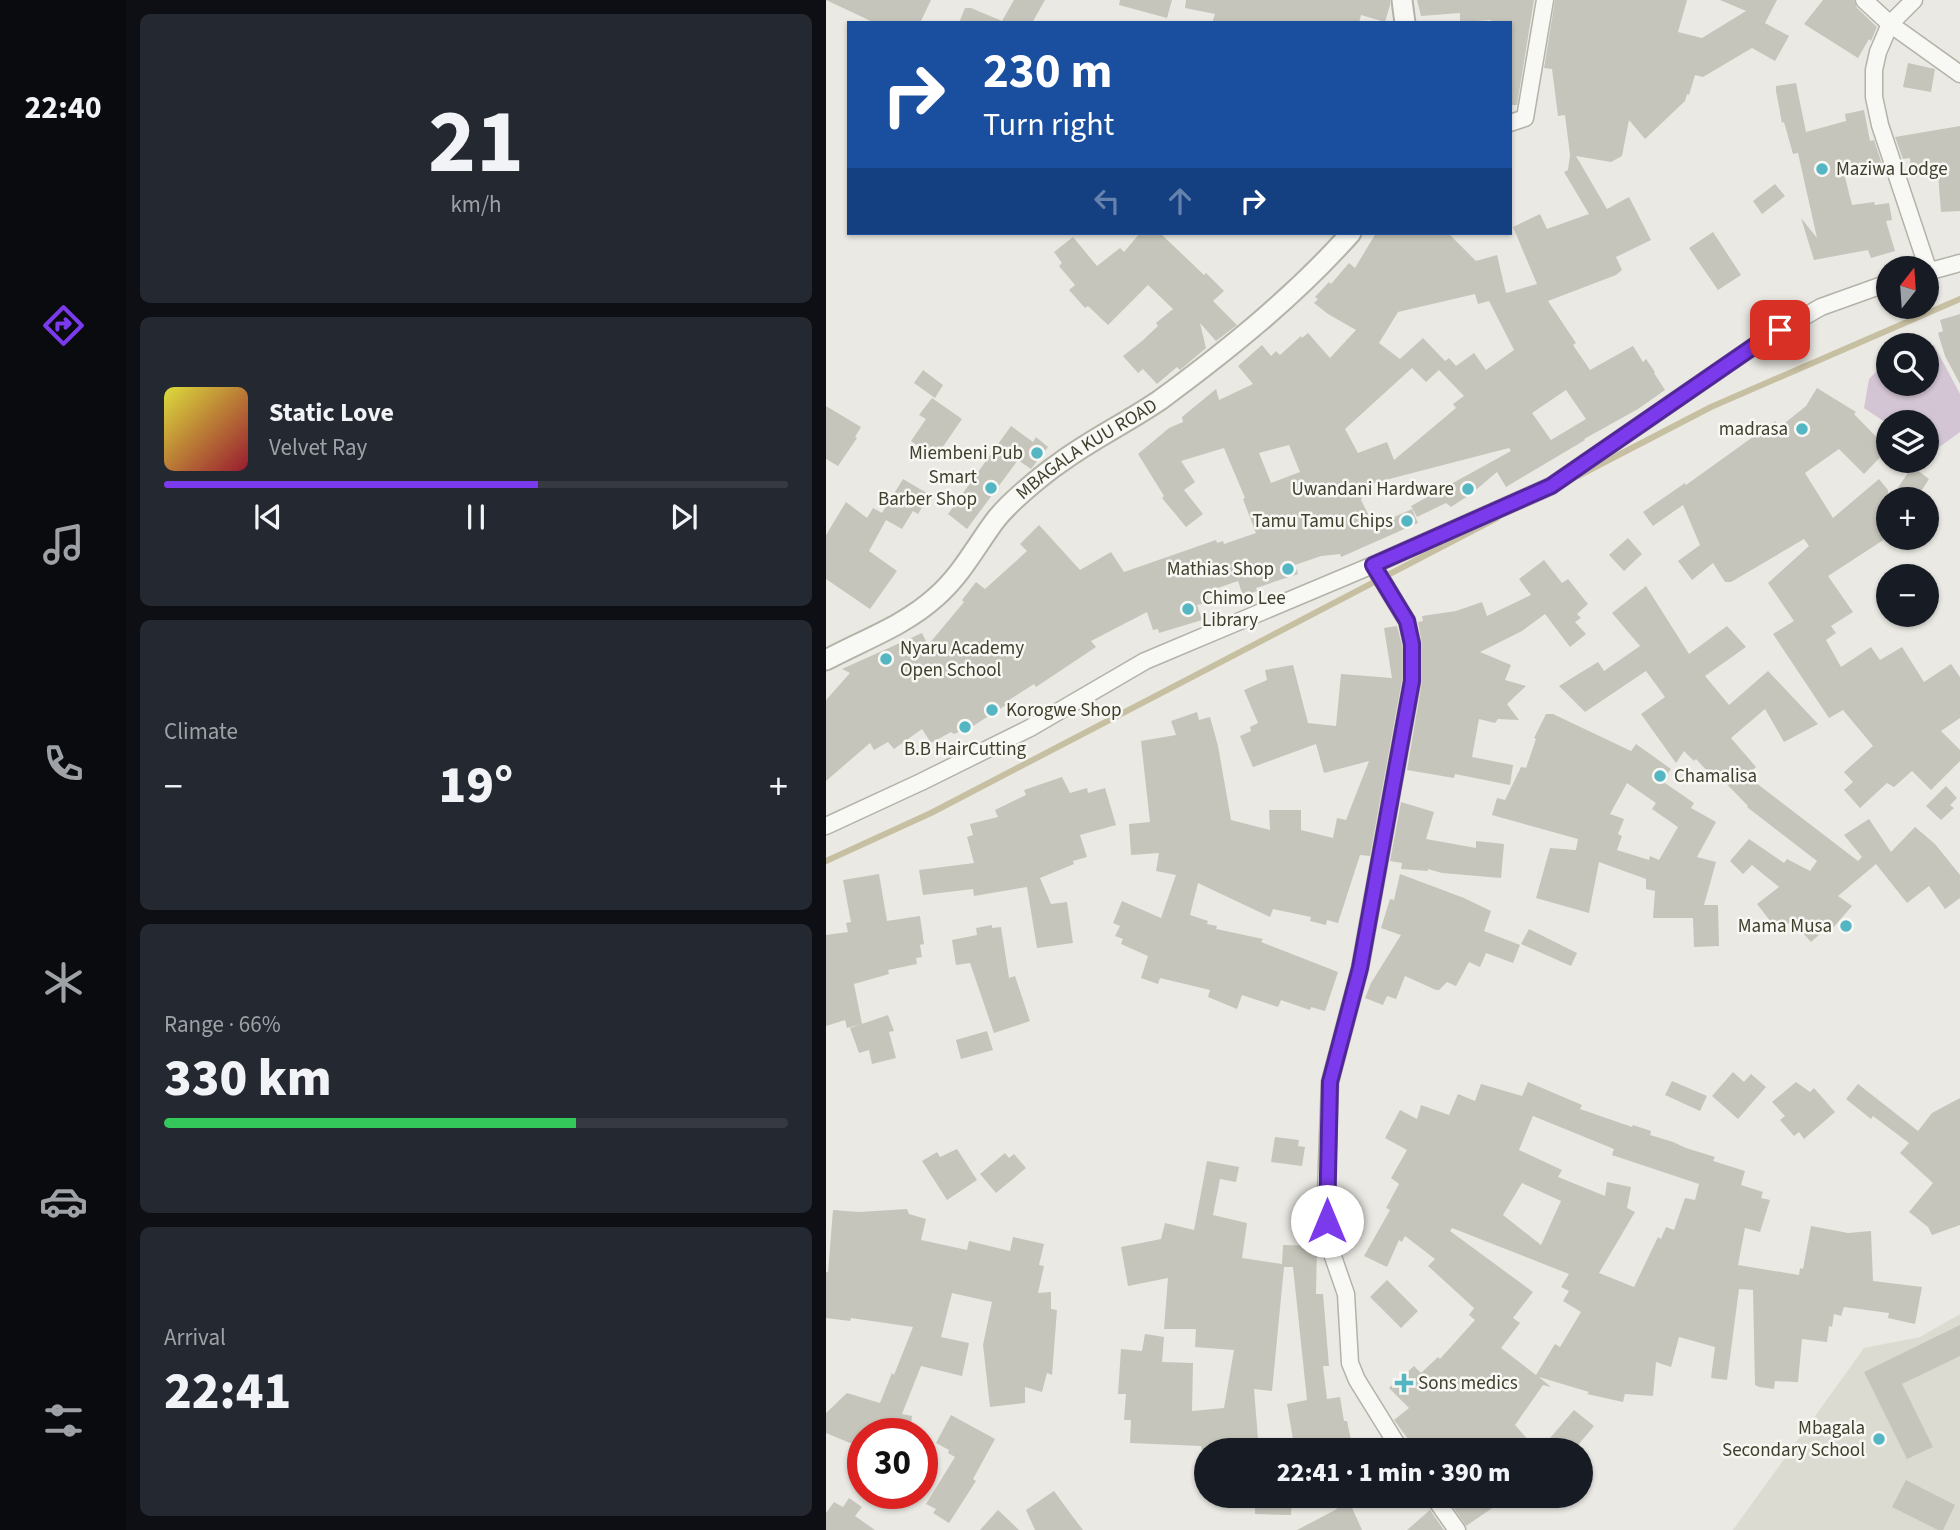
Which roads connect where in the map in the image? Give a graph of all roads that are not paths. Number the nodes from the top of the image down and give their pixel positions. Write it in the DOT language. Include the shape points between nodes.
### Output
graph roads {
  1 [pos="1402,0"];
  2 [pos="1545,0"];
  3 [pos="1864,0"];
  4 [pos="1914,0"];
  5 [pos="1405,21"];
  6 [pos="1890,24"];
  7 [pos="1960,74"];
  8 [pos="1512,122"];
  9 [pos="1349,235"];
  10 [pos="1923,256"];
  11 [pos="1960,263"];
  12 [pos="1939,269"];
  13 [pos="1876,287"];
  14 [pos="1373,565"];
  15 [pos="826,660"];
  16 [pos="826,826"];
  17 [pos="1393,1438"];
  18 [pos="1441,1508"];
  19 [pos="1457,1530"];
  1 -- 5 [label="street"];
  2 -- 8 [label="street" via="1525,118"];
  3 -- 6 [label="street"];
  4 -- 6 [label="street"];
  6 -- 7 [label="street"];
  6 -- 10 [label="street" via="1876,61 1874,97"];
  9 -- 15 [label="street, MBAGALA KUU ROAD" via="1315,273 1228,348 1149,407 1061,462 1029,489 996,519 959,574 935,598 907,620"];
  11 -- 12 [label="street"];
  13 -- 14 [label="street" via="1821,307 1760,342 1551,486"];
  14 -- 16 [label="street" via="1145,661 1030,727"];
  14 -- 17 [label="street" via="1407,621 1412,681 1360,968 1330,1082 1327,1221 1330,1248 1346,1294 1350,1363"];
  18 -- 19 [label="street"];
}
